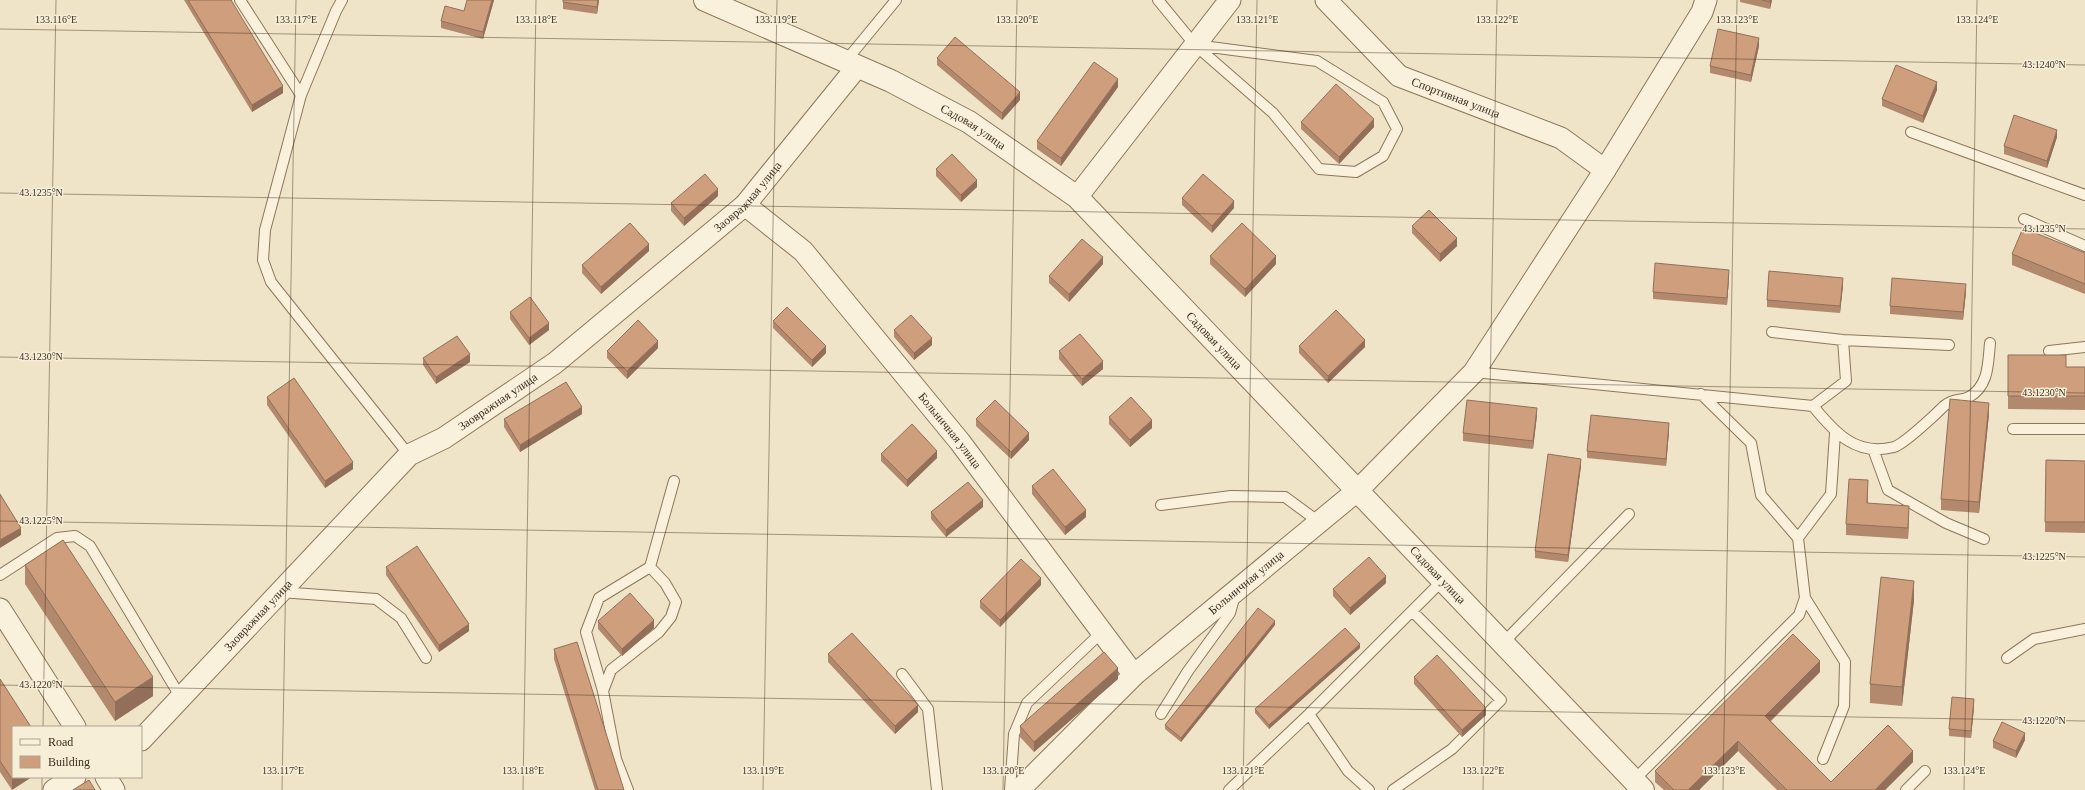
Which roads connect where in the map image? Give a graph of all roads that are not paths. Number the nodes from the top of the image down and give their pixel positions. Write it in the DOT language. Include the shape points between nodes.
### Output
graph roads {
  1 [pos="240,0"];
  2 [pos="342,0"];
  3 [pos="704,0"];
  4 [pos="896,0"];
  5 [pos="1158,0"];
  6 [pos="1230,0"];
  7 [pos="1326,0"];
  8 [pos="1706,0"];
  9 [pos="1195,45"];
  10 [pos="851,65"];
  11 [pos="301,95"];
  12 [pos="1911,132"];
  13 [pos="1605,170"];
  14 [pos="2085,194"];
  15 [pos="1077,197"];
  16 [pos="745,205"];
  17 [pos="2024,218"];
  18 [pos="2085,246"];
  19 [pos="1772,332"];
  20 [pos="1843,340"];
  21 [pos="1990,343"];
  22 [pos="1949,345"];
  23 [pos="2085,347"];
  24 [pos="2049,351"];
  25 [pos="1474,372"];
  26 [pos="1701,394"];
  27 [pos="1812,406"];
  28 [pos="2013,428"];
  29 [pos="2085,429"];
  30 [pos="1835,433"];
  31 [pos="1873,449"];
  32 [pos="409,455"];
  33 [pos="674,481"];
  34 [pos="1358,490"];
  35 [pos="1161,505"];
  36 [pos="1629,514"];
  37 [pos="1319,522"];
  38 [pos="1798,538"];
  39 [pos="1984,539"];
  40 [pos="650,567"];
  41 [pos="0,575"];
  42 [pos="1443,580"];
  43 [pos="280,592"];
  44 [pos="1232,595"];
  45 [pos="1805,598"];
  46 [pos="0,609"];
  47 [pos="1413,612"];
  48 [pos="2085,629"];
  49 [pos="1102,632"];
  50 [pos="1503,643"];
  51 [pos="426,658"];
  52 [pos="2008,658"];
  53 [pos="902,674"];
  54 [pos="1134,675"];
  55 [pos="603,691"];
  56 [pos="182,698"];
  57 [pos="1161,714"];
  58 [pos="1309,714"];
  59 [pos="74,726"];
  60 [pos="142,739"];
  61 [pos="1823,759"];
  62 [pos="1925,771"];
  63 [pos="73,778"];
  64 [pos="107,778"];
  65 [pos="1638,785"];
  66 [pos="1907,789"];
  67 [pos="54,790"];
  68 [pos="114,790"];
  69 [pos="628,790"];
  70 [pos="938,790"];
  71 [pos="1010,790"];
  72 [pos="1019,790"];
  73 [pos="1229,790"];
  74 [pos="1369,790"];
  75 [pos="1393,790"];
  1 -- 11 [label="lane"];
  2 -- 11 [label="lane"];
  3 -- 10 [label="street, Садовая улица"];
  4 -- 10 [label="lane"];
  5 -- 9 [label="lane"];
  6 -- 9 [label="street"];
  7 -- 13 [label="street, Спортивная улица" via="1399,76 1561,138"];
  8 -- 13 [label="street, Больничная улица" via="1702,12"];
  9 -- 9 [label="lane" via="1273,113 1319,169 1356,172 1383,156 1397,129 1383,102 1317,61"];
  9 -- 15 [label="street"];
  10 -- 15 [label="street, Садовая улица" via="891,81 969,122"];
  10 -- 16 [label="street, Заовражная улица"];
  11 -- 32 [label="lane" via="265,230 263,260 266,270 271,282"];
  12 -- 14 [label="lane"];
  13 -- 25 [label="street, Больничная улица"];
  15 -- 34 [label="street, Садовая улица"];
  16 -- 32 [label="street, Заовражная улица" via="555,363 444,438"];
  16 -- 49 [label="street, Больничная улица" via="803,251 960,442"];
  17 -- 18 [label="lane"];
  19 -- 20 [label="lane"];
  20 -- 22 [label="lane"];
  20 -- 27 [label="lane" via="1846,381"];
  21 -- 31 [label="lane" via="1985,382 1969,397 1951,400 1895,446"];
  23 -- 24 [label="lane"];
  25 -- 26 [label="lane"];
  25 -- 34 [label="street, Больничная улица"];
  26 -- 27 [label="lane"];
  26 -- 38 [label="lane" via="1751,443 1761,495"];
  27 -- 30 [label="lane"];
  28 -- 29 [label="lane"];
  30 -- 31 [label="lane" via="1850,442"];
  30 -- 38 [label="lane" via="1831,494"];
  31 -- 39 [label="lane" via="1888,490 1946,523"];
  32 -- 43 [label="street, Заовражная улица"];
  33 -- 40 [label="lane"];
  34 -- 37 [label="street, Больничная улица"];
  34 -- 42 [label="street, Садовая улица"];
  35 -- 37 [label="lane" via="1231,496 1286,497"];
  36 -- 50 [label="lane"];
  37 -- 44 [label="street, Больничная улица"];
  38 -- 45 [label="lane"];
  40 -- 55 [label="lane" via="599,598 586,632"];
  40 -- 55 [label="lane" via="665,583 676,602 671,617 659,632 611,670"];
  41 -- 56 [label="lane" via="56,538 75,536 90,546"];
  42 -- 47 [label="lane"];
  42 -- 50 [label="street, Садовая улица"];
  43 -- 51 [label="lane" via="376,599 401,618"];
  43 -- 56 [label="street, Заовражная улица"];
  44 -- 54 [label="street, Больничная улица"];
  44 -- 57 [label="lane" via="1230,613"];
  45 -- 61 [label="lane" via="1845,662 1844,706"];
  45 -- 65 [label="lane" via="1799,615"];
  46 -- 59 [label="street"];
  47 -- 58 [label="lane"];
  47 -- 75 [label="lane" via="1501,700 1452,749"];
  48 -- 52 [label="lane" via="2034,639"];
  49 -- 54 [label="street, Больничная улица"];
  49 -- 71 [label="lane" via="1027,703 1014,734"];
  50 -- 65 [label="street, Садовая улица"];
  53 -- 70 [label="lane" via="928,709"];
  54 -- 72 [label="street, Больничная улица"];
  55 -- 69 [label="lane" via="616,759"];
  56 -- 60 [label="street, Заовражная улица"];
  58 -- 73 [label="lane"];
  58 -- 74 [label="lane" via="1348,771"];
  62 -- 66 [label="lane"];
  63 -- 67 [label="street"];
  64 -- 68 [label="street"];
}
